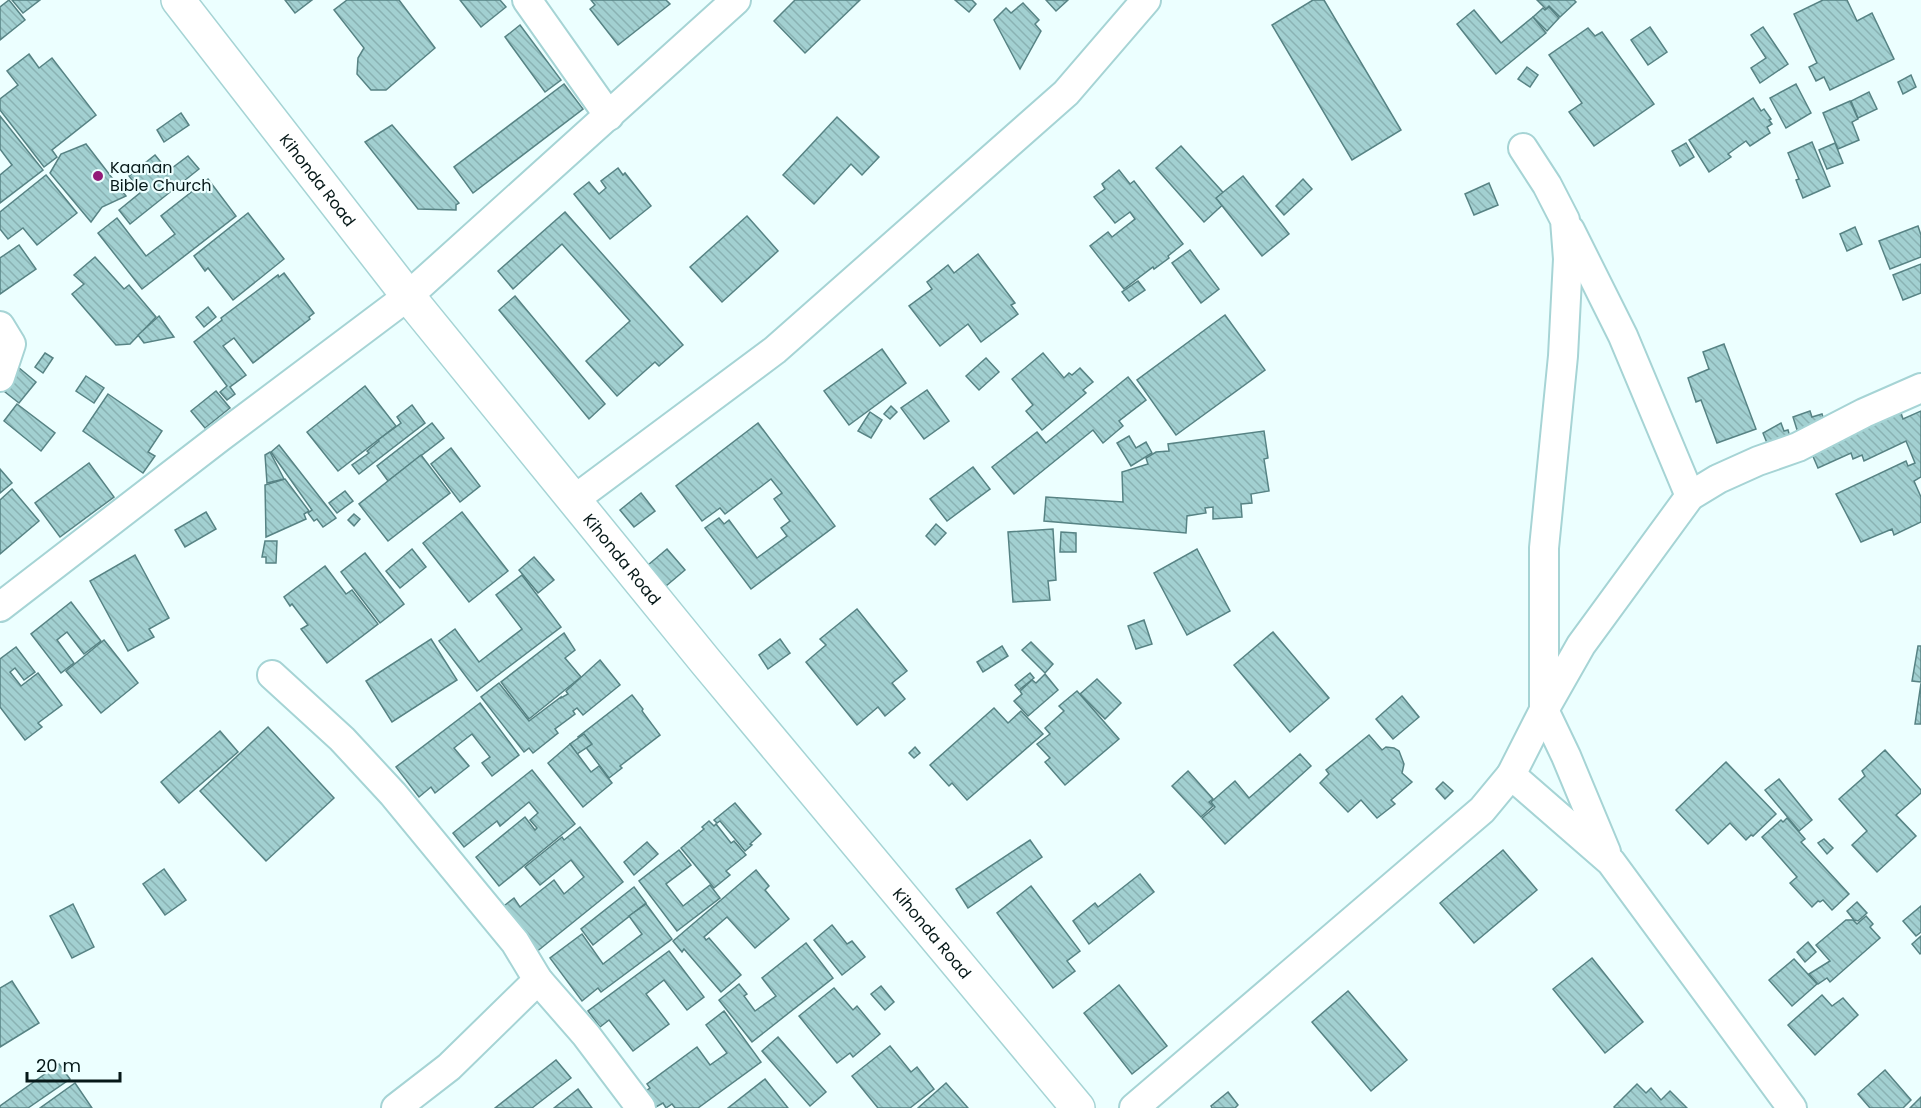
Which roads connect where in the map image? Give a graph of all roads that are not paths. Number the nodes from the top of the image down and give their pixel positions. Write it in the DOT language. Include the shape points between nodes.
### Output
graph roads {
  1 [pos="178,0"];
  2 [pos="526,0"];
  3 [pos="736,0"];
  4 [pos="1146,0"];
  5 [pos="609,116"];
  6 [pos="1522,148"];
  7 [pos="1565,220"];
  8 [pos="408,296"];
  9 [pos="0,326"];
  10 [pos="0,377"];
  11 [pos="1921,388"];
  12 [pos="1690,496"];
  13 [pos="575,499"];
  14 [pos="0,607"];
  15 [pos="272,675"];
  16 [pos="1544,710"];
  17 [pos="1511,775"];
  18 [pos="1611,862"];
  19 [pos="538,980"];
  20 [pos="396,1108"];
  21 [pos="641,1108"];
  22 [pos="1078,1108"];
  23 [pos="1134,1108"];
  24 [pos="1792,1108"];
  1 -- 8 [label="street, Kihonda Road"];
  2 -- 5 [label="street"];
  3 -- 5 [label="street"];
  4 -- 13 [label="street" via="1066,93 775,350"];
  5 -- 8 [label="street"];
  6 -- 7 [label="street"];
  7 -- 12 [label="street" via="1623,336"];
  7 -- 16 [label="street" via="1568,260 1563,356 1544,548"];
  8 -- 13 [label="street, Kihonda Road"];
  8 -- 14 [label="street"];
  9 -- 10 [label="street" via="11,344"];
  11 -- 12 [label="street" via="1798,447 1718,479"];
  12 -- 16 [label="street" via="1581,645"];
  13 -- 22 [label="street, Kihonda Road"];
  15 -- 19 [label="street" via="342,739 393,794 514,942"];
  16 -- 17 [label="street"];
  16 -- 18 [label="street"];
  17 -- 18 [label="street"];
  17 -- 23 [label="street" via="1482,810"];
  18 -- 24 [label="street"];
  19 -- 20 [label="street" via="449,1067"];
  19 -- 21 [label="street"];
}
